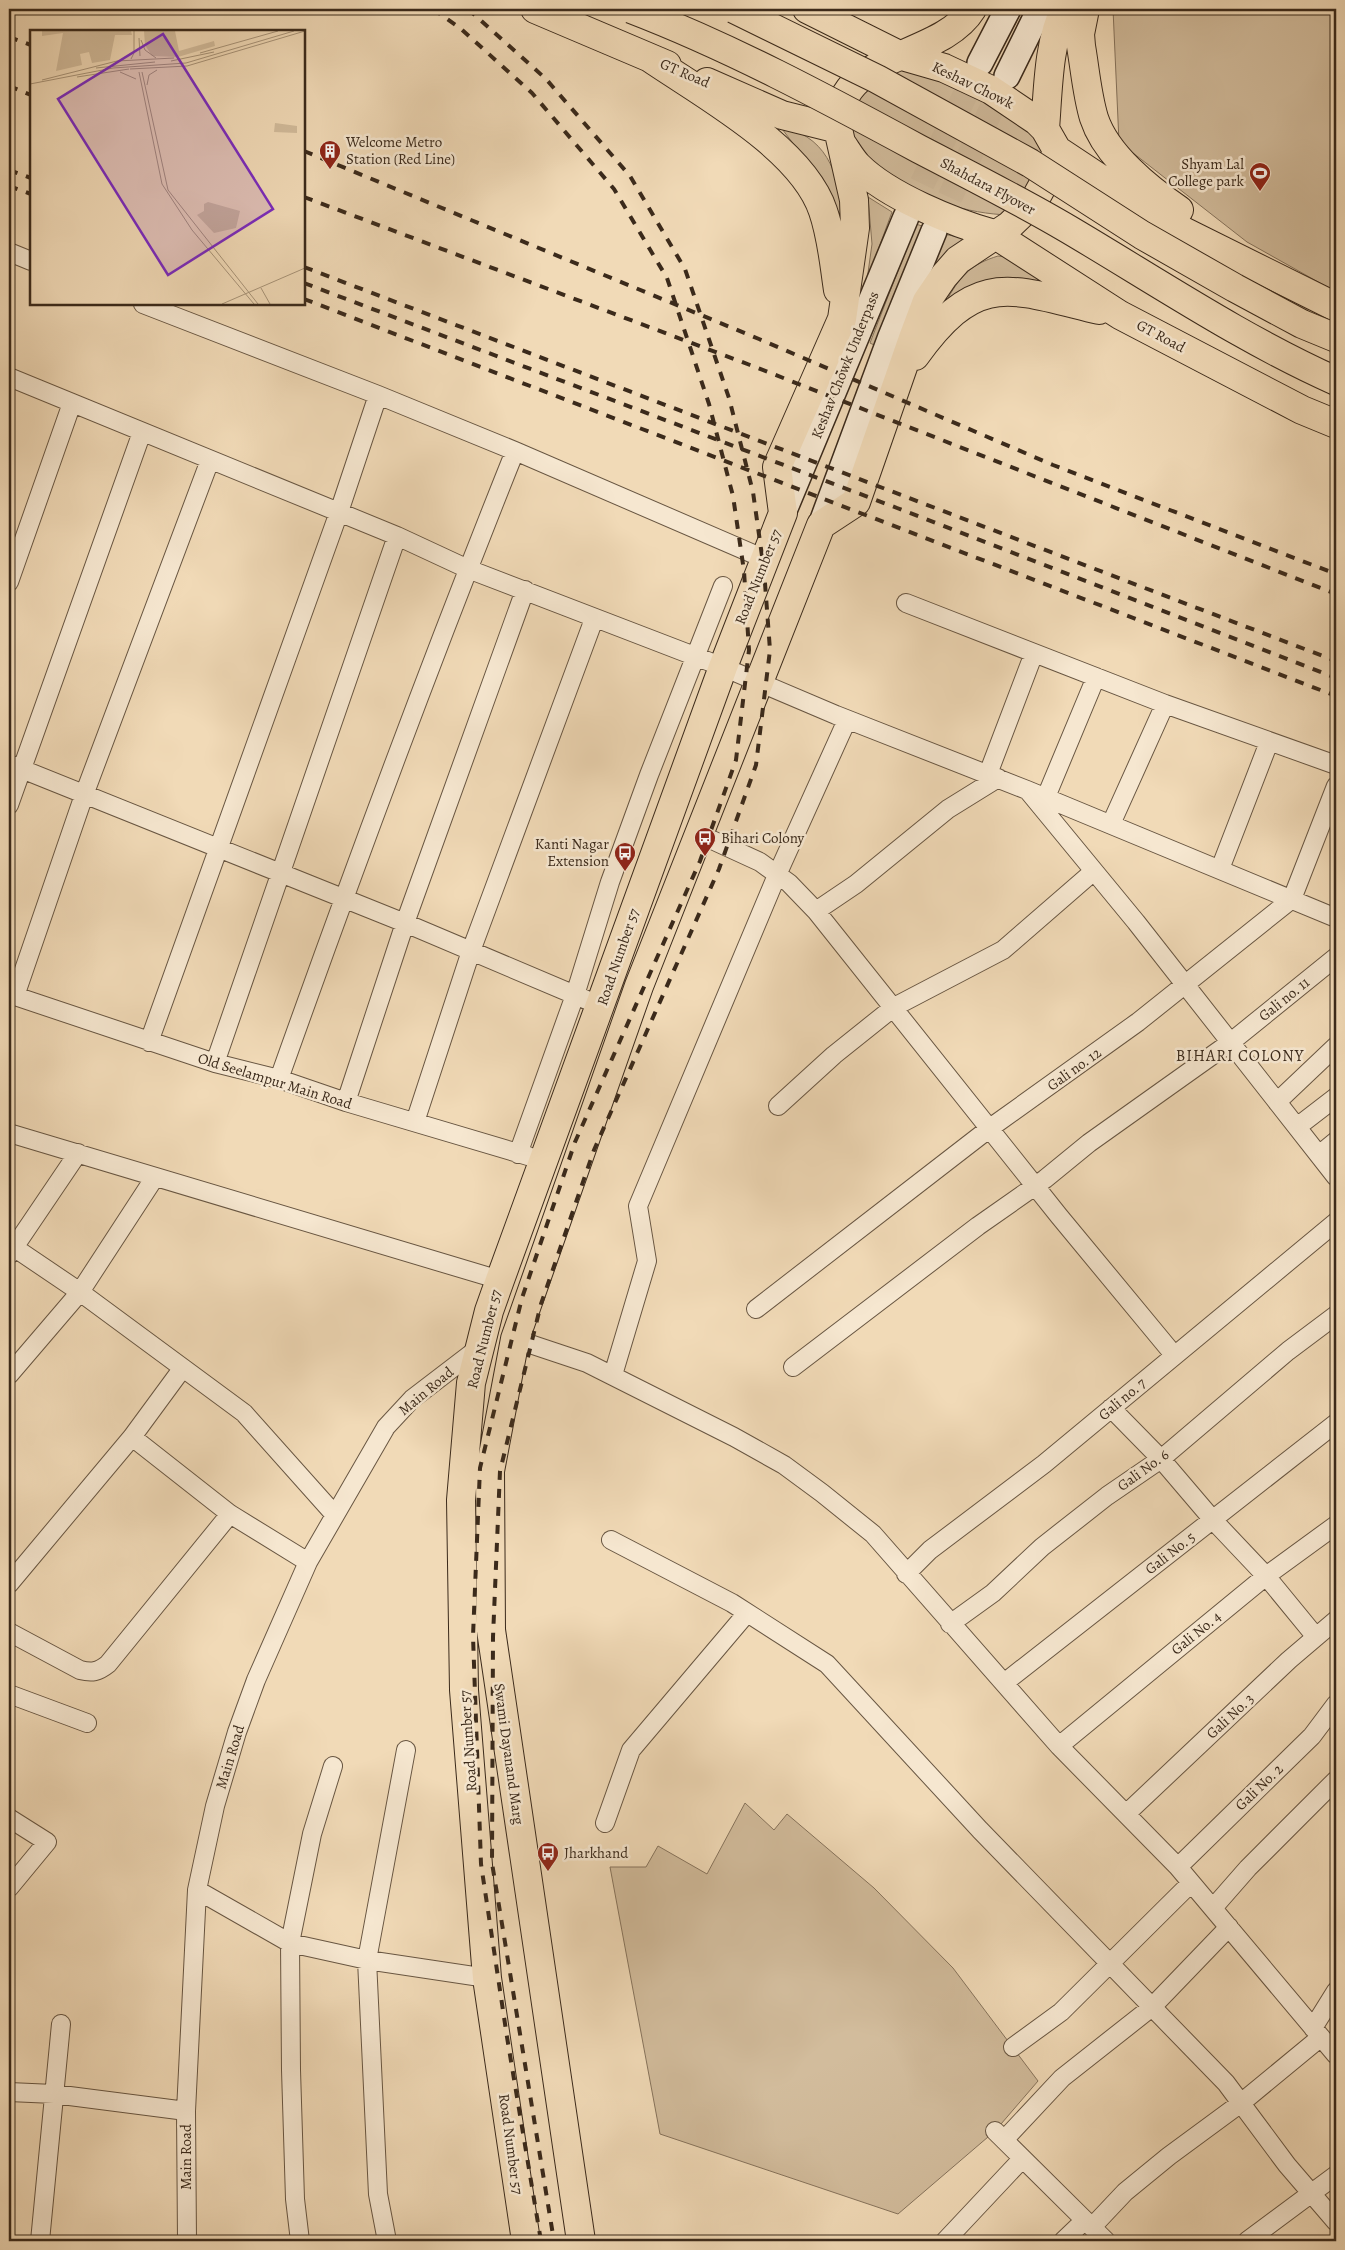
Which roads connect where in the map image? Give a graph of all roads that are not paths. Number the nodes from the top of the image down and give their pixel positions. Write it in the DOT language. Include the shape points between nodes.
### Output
graph roads {
  1 [pos="535,9"];
  2 [pos="630,9"];
  3 [pos="734,9"];
  4 [pos="807,9"];
  5 [pos="972,9"];
  6 [pos="1008,9"];
  7 [pos="1040,9"];
  8 [pos="1066,9"];
  9 [pos="1085,9"];
  10 [pos="899,55"];
  11 [pos="650,58"];
  12 [pos="980,63"];
  13 [pos="1007,76"];
  14 [pos="839,135"];
  15 [pos="1051,140"];
  16 [pos="906,217"];
  17 [pos="934,231"];
  18 [pos="994,234"];
  19 [pos="9,252"];
  20 [pos="30,260"];
  21 [pos="1311,295"];
  22 [pos="146,305"];
  23 [pos="1336,307"];
  24 [pos="1120,315"];
  25 [pos="842,318"];
  26 [pos="1336,338"];
  27 [pos="898,380"];
  28 [pos="1336,381"];
  29 [pos="10,382"];
  30 [pos="378,395"];
  31 [pos="72,403"];
  32 [pos="1336,424"];
  33 [pos="142,432"];
  34 [pos="515,451"];
  35 [pos="210,460"];
  36 [pos="339,512"];
  37 [pos="784,513"];
  38 [pos="822,526"];
  39 [pos="397,536"];
  40 [pos="766,559"];
  41 [pos="468,569"];
  42 [pos="9,582"];
  43 [pos="723,586"];
  44 [pos="525,590"];
  45 [pos="906,603"];
  46 [pos="594,619"];
  47 [pos="1034,653"];
  48 [pos="694,657"];
  49 [pos="723,667"];
  50 [pos="1096,677"];
  51 [pos="760,682"];
  52 [pos="1165,704"];
  53 [pos="846,720"];
  54 [pos="1269,742"];
  55 [pos="1336,765"];
  56 [pos="14,767"];
  57 [pos="993,776"];
  58 [pos="1336,786"];
  59 [pos="1027,790"];
  60 [pos="84,795"];
  61 [pos="1046,797"];
  62 [pos="9,805"];
  63 [pos="1111,824"];
  64 [pos="699,834"];
  65 [pos="218,848"];
  66 [pos="1220,869"];
  67 [pos="1094,871"];
  68 [pos="281,873"];
  69 [pos="777,875"];
  70 [pos="343,898"];
  71 [pos="1292,899"];
  72 [pos="816,911"];
  73 [pos="1336,918"];
  74 [pos="404,923"];
  75 [pos="472,950"];
  76 [pos="1336,956"];
  77 [pos="1186,985"];
  78 [pos="12,995"];
  79 [pos="576,995"];
  80 [pos="601,1006"];
  81 [pos="894,1007"];
  82 [pos="149,1042"];
  83 [pos="1231,1042"];
  84 [pos="1336,1046"];
  85 [pos="215,1063"];
  86 [pos="279,1079"];
  87 [pos="1336,1097"];
  88 [pos="346,1102"];
  89 [pos="1277,1102"];
  90 [pos="778,1106"];
  91 [pos="415,1122"];
  92 [pos="990,1128"];
  93 [pos="1297,1128"];
  94 [pos="9,1134"];
  95 [pos="1336,1141"];
  96 [pos="78,1154"];
  97 [pos="1319,1155"];
  98 [pos="531,1157"];
  99 [pos="155,1177"];
  100 [pos="1336,1177"];
  101 [pos="1035,1186"];
  102 [pos="1336,1222"];
  103 [pos="10,1249"];
  104 [pos="540,1269"];
  105 [pos="500,1280"];
  106 [pos="80,1292"];
  107 [pos="756,1308"];
  108 [pos="1336,1315"];
  109 [pos="515,1339"];
  110 [pos="480,1348"];
  111 [pos="1174,1355"];
  112 [pos="793,1367"];
  113 [pos="182,1369"];
  114 [pos="613,1375"];
  115 [pos="9,1376"];
  116 [pos="1111,1408"];
  117 [pos="1336,1423"];
  118 [pos="132,1437"];
  119 [pos="1160,1459"];
  120 [pos="230,1514"];
  121 [pos="335,1515"];
  122 [pos="1213,1520"];
  123 [pos="1336,1525"];
  124 [pos="611,1540"];
  125 [pos="308,1562"];
  126 [pos="906,1574"];
  127 [pos="1266,1576"];
  128 [pos="9,1584"];
  129 [pos="747,1613"];
  130 [pos="1336,1620"];
  131 [pos="950,1624"];
  132 [pos="9,1632"];
  133 [pos="1316,1637"];
  134 [pos="1004,1683"];
  135 [pos="9,1694"];
  136 [pos="1336,1704"];
  137 [pos="87,1723"];
  138 [pos="1059,1746"];
  139 [pos="406,1750"];
  140 [pos="332,1766"];
  141 [pos="1336,1780"];
  142 [pos="1126,1814"];
  143 [pos="9,1818"];
  144 [pos="606,1823"];
  145 [pos="1178,1867"];
  146 [pos="1190,1884"];
  147 [pos="9,1888"];
  148 [pos="197,1890"];
  149 [pos="1213,1908"];
  150 [pos="1230,1927"];
  151 [pos="290,1943"];
  152 [pos="367,1960"];
  153 [pos="1110,1964"];
  154 [pos="487,1978"];
  155 [pos="1336,1991"];
  156 [pos="1152,2008"];
  157 [pos="61,2024"];
  158 [pos="1317,2032"];
  159 [pos="1013,2047"];
  160 [pos="1336,2055"];
  161 [pos="9,2092"];
  162 [pos="54,2094"];
  163 [pos="1241,2103"];
  164 [pos="186,2111"];
  165 [pos="1022,2158"];
  166 [pos="1336,2175"];
  167 [pos="1312,2194"];
  168 [pos="1336,2222"];
  169 [pos="1088,2223"];
  170 [pos="40,2241"];
  171 [pos="187,2241"];
  172 [pos="300,2241"];
  173 [pos="387,2241"];
  174 [pos="526,2241"];
  175 [pos="581,2241"];
  176 [pos="945,2241"];
  177 [pos="1063,2241"];
  178 [pos="1106,2241"];
  179 [pos="1247,2241"];
  1 -- 11 [label="main road, GT Road"];
  2 -- 28 [label="main road, Shahdara Flyover, bridge" via="683,29 857,115 1066,228 1289,360"];
  3 -- 26 [label="main road, bridge" via="877,79 1030,163 1142,235 1218,278 1302,324"];
  4 -- 10 [label="main road, Keshav Chowk"];
  5 -- 10 [label="main road" via="953,30"];
  6 -- 12 [label="main road"];
  7 -- 13 [label="main road"];
  8 -- 15 [label="main road" via="1059,20 1052,62"];
  9 -- 21 [label="main road" via="1080,34 1082,54 1094,119 1108,146 1152,192"];
  10 -- 14 [label="main road" via="867,72 847,92 837,117"];
  10 -- 15 [label="main road, Keshav Chowk" via="944,68 991,90 1022,109"];
  11 -- 14 [label="main road, GT Road" via="782,115"];
  11 -- 25 [label="main road" via="763,136 789,158 810,186 823,210 830,238"];
  14 -- 18 [label="main road, GT Road" via="858,166 881,184 970,228"];
  14 -- 25 [label="main road" via="854,200 855,228"];
  15 -- 18 [label="main road" via="1050,172 1033,203"];
  15 -- 21 [label="main road" via="1167,223"];
  16 -- 37 [label="main road, Keshav Chowk Underpass"];
  17 -- 38 [label="main road" via="890,339"];
  18 -- 24 [label="main road, GT Road"];
  18 -- 27 [label="main road" via="958,260 944,276 927,302"];
  19 -- 20 [label="street"];
  21 -- 23 [label="main road"];
  22 -- 30 [label="street"];
  24 -- 27 [label="main road" via="1028,292 994,292 966,303 944,320"];
  24 -- 32 [label="main road, GT Road" via="1302,410"];
  25 -- 37 [label="main road" via="777,467"];
  27 -- 38 [label="main road" via="856,502"];
  29 -- 31 [label="street"];
  30 -- 34 [label="street"];
  30 -- 36 [label="street"];
  31 -- 33 [label="street"];
  31 -- 42 [label="street"];
  33 -- 35 [label="street"];
  33 -- 56 [label="street"];
  34 -- 40 [label="street"];
  34 -- 41 [label="street"];
  35 -- 36 [label="street"];
  35 -- 60 [label="street"];
  36 -- 39 [label="street"];
  36 -- 65 [label="street"];
  37 -- 40 [label="main road, Road Number 57"];
  38 -- 51 [label="main road, Road Number 57"];
  39 -- 41 [label="street"];
  39 -- 68 [label="street"];
  40 -- 49 [label="main road, Road Number 57"];
  41 -- 44 [label="street"];
  41 -- 70 [label="street"];
  43 -- 48 [label="street"];
  44 -- 46 [label="street"];
  44 -- 74 [label="street"];
  45 -- 47 [label="street"];
  46 -- 48 [label="street"];
  46 -- 75 [label="street"];
  47 -- 50 [label="street"];
  47 -- 57 [label="street"];
  48 -- 49 [label="street"];
  48 -- 79 [label="street" via="610,882"];
  49 -- 51 [label="street"];
  49 -- 80 [label="main road, Road Number 57"];
  50 -- 52 [label="street"];
  50 -- 61 [label="street"];
  51 -- 53 [label="street"];
  51 -- 64 [label="main road, Road Number 57"];
  52 -- 54 [label="street"];
  52 -- 63 [label="street"];
  53 -- 57 [label="street"];
  53 -- 69 [label="street"];
  54 -- 55 [label="street"];
  54 -- 66 [label="street"];
  56 -- 60 [label="street"];
  56 -- 62 [label="street"];
  57 -- 59 [label="street"];
  57 -- 72 [label="street" via="856,884"];
  58 -- 71 [label="street, Gali no. 12"];
  59 -- 61 [label="street"];
  59 -- 67 [label="street"];
  60 -- 65 [label="street"];
  60 -- 78 [label="street"];
  61 -- 63 [label="street"];
  63 -- 66 [label="street"];
  64 -- 69 [label="street" via="760,862"];
  64 -- 104 [label="main road, Road Number 57" via="639,986"];
  65 -- 68 [label="street"];
  65 -- 82 [label="street"];
  66 -- 71 [label="street"];
  67 -- 77 [label="street"];
  67 -- 81 [label="street" via="1003,950"];
  68 -- 70 [label="street"];
  68 -- 85 [label="street"];
  69 -- 72 [label="street"];
  69 -- 114 [label="street" via="638,1206 647,1261"];
  70 -- 74 [label="street"];
  70 -- 86 [label="street"];
  71 -- 73 [label="street"];
  71 -- 77 [label="street, Gali no. 12"];
  72 -- 81 [label="street"];
  74 -- 75 [label="street"];
  74 -- 88 [label="street"];
  75 -- 79 [label="street"];
  75 -- 91 [label="street"];
  76 -- 83 [label="street, Gali no. 11"];
  77 -- 83 [label="street"];
  77 -- 92 [label="street, Gali no. 12"];
  78 -- 82 [label="street, Old Seelampur Main Road"];
  79 -- 80 [label="street"];
  79 -- 98 [label="street"];
  80 -- 98 [label="main road, Road Number 57"];
  81 -- 90 [label="street"];
  81 -- 92 [label="street"];
  82 -- 85 [label="street, Old Seelampur Main Road"];
  83 -- 89 [label="street"];
  83 -- 101 [label="street, Gali no. 11" via="1089,1142"];
  84 -- 89 [label="street"];
  85 -- 86 [label="street, Old Seelampur Main Road"];
  86 -- 88 [label="street, Old Seelampur Main Road"];
  87 -- 93 [label="street"];
  88 -- 91 [label="street, Old Seelampur Main Road"];
  89 -- 93 [label="street"];
  91 -- 98 [label="street, Old Seelampur Main Road"];
  92 -- 101 [label="street"];
  92 -- 107 [label="street, Gali no. 12"];
  93 -- 97 [label="street"];
  94 -- 96 [label="street"];
  95 -- 97 [label="street"];
  96 -- 99 [label="street"];
  96 -- 103 [label="street"];
  97 -- 100 [label="street"];
  98 -- 105 [label="main road, Road Number 57"];
  99 -- 105 [label="street"];
  99 -- 106 [label="street"];
  101 -- 111 [label="street"];
  101 -- 112 [label="street, Gali no. 11"];
  102 -- 111 [label="street, Gali no. 7"];
  103 -- 106 [label="street"];
  104 -- 109 [label="main road, Swami Dayanand Marg"];
  105 -- 110 [label="main road, Road Number 57"];
  106 -- 113 [label="street"];
  106 -- 115 [label="street"];
  108 -- 119 [label="street, Gali No. 6" via="1288,1351"];
  109 -- 114 [label="street"];
  109 -- 175 [label="main road, Swami Dayanand Marg" via="490,1471 491,1630"];
  110 -- 121 [label="street, Main Road" via="412,1398 386,1427"];
  110 -- 154 [label="main road, Road Number 57" via="471,1383 462,1500 464,1690"];
  111 -- 116 [label="street, Gali no. 7"];
  113 -- 118 [label="street"];
  113 -- 121 [label="street" via="244,1413"];
  114 -- 126 [label="street" via="784,1465 873,1534"];
  116 -- 119 [label="street"];
  116 -- 126 [label="street, Gali no. 7" via="1044,1464 930,1550"];
  117 -- 122 [label="street, Gali No. 5"];
  118 -- 120 [label="street"];
  118 -- 128 [label="street"];
  119 -- 122 [label="street"];
  119 -- 131 [label="street, Gali No. 6" via="1042,1547 993,1593"];
  120 -- 125 [label="street"];
  120 -- 132 [label="street" via="100,1670 92,1673 80,1670"];
  121 -- 125 [label="street, Main Road"];
  122 -- 127 [label="street"];
  122 -- 134 [label="street, Gali No. 5"];
  123 -- 127 [label="street, Gali No. 4"];
  124 -- 129 [label="street"];
  125 -- 148 [label="street, Main Road" via="256,1680 237,1732"];
  126 -- 131 [label="street"];
  127 -- 133 [label="street"];
  127 -- 138 [label="street, Gali No. 4"];
  129 -- 144 [label="street" via="631,1750"];
  129 -- 153 [label="street" via="827,1664 980,1830"];
  130 -- 133 [label="street, Gali No. 3"];
  131 -- 134 [label="street"];
  133 -- 142 [label="street, Gali No. 3"];
  134 -- 138 [label="street"];
  135 -- 137 [label="street"];
  136 -- 145 [label="street, Gali No. 2" via="1312,1736"];
  138 -- 142 [label="street"];
  139 -- 152 [label="street"];
  140 -- 151 [label="street" via="312,1834"];
  141 -- 149 [label="street"];
  142 -- 145 [label="street"];
  143 -- 147 [label="street" via="46,1842"];
  145 -- 146 [label="street"];
  146 -- 149 [label="street"];
  146 -- 153 [label="street"];
  148 -- 151 [label="street"];
  148 -- 164 [label="street, Main Road"];
  149 -- 150 [label="street"];
  150 -- 156 [label="street"];
  150 -- 158 [label="street"];
  151 -- 152 [label="street"];
  151 -- 172 [label="street" via="291,2090"];
  152 -- 154 [label="street"];
  152 -- 173 [label="street" via="378,2194"];
  153 -- 156 [label="street"];
  153 -- 159 [label="street" via="1061,2012"];
  154 -- 174 [label="main road, Road Number 57"];
  155 -- 158 [label="street"];
  156 -- 163 [label="street" via="1226,2083"];
  156 -- 165 [label="street" via="1062,2078 999,2136"];
  157 -- 162 [label="street"];
  158 -- 160 [label="street"];
  158 -- 163 [label="street"];
  161 -- 162 [label="street"];
  162 -- 164 [label="street"];
  162 -- 170 [label="street"];
  163 -- 167 [label="street"];
  163 -- 169 [label="street" via="1169,2156"];
  164 -- 171 [label="street, Main Road"];
  165 -- 169 [label="street"];
  165 -- 176 [label="street"];
  166 -- 167 [label="street"];
  167 -- 168 [label="street"];
  167 -- 179 [label="street"];
  169 -- 177 [label="street"];
  169 -- 178 [label="street"];
}
